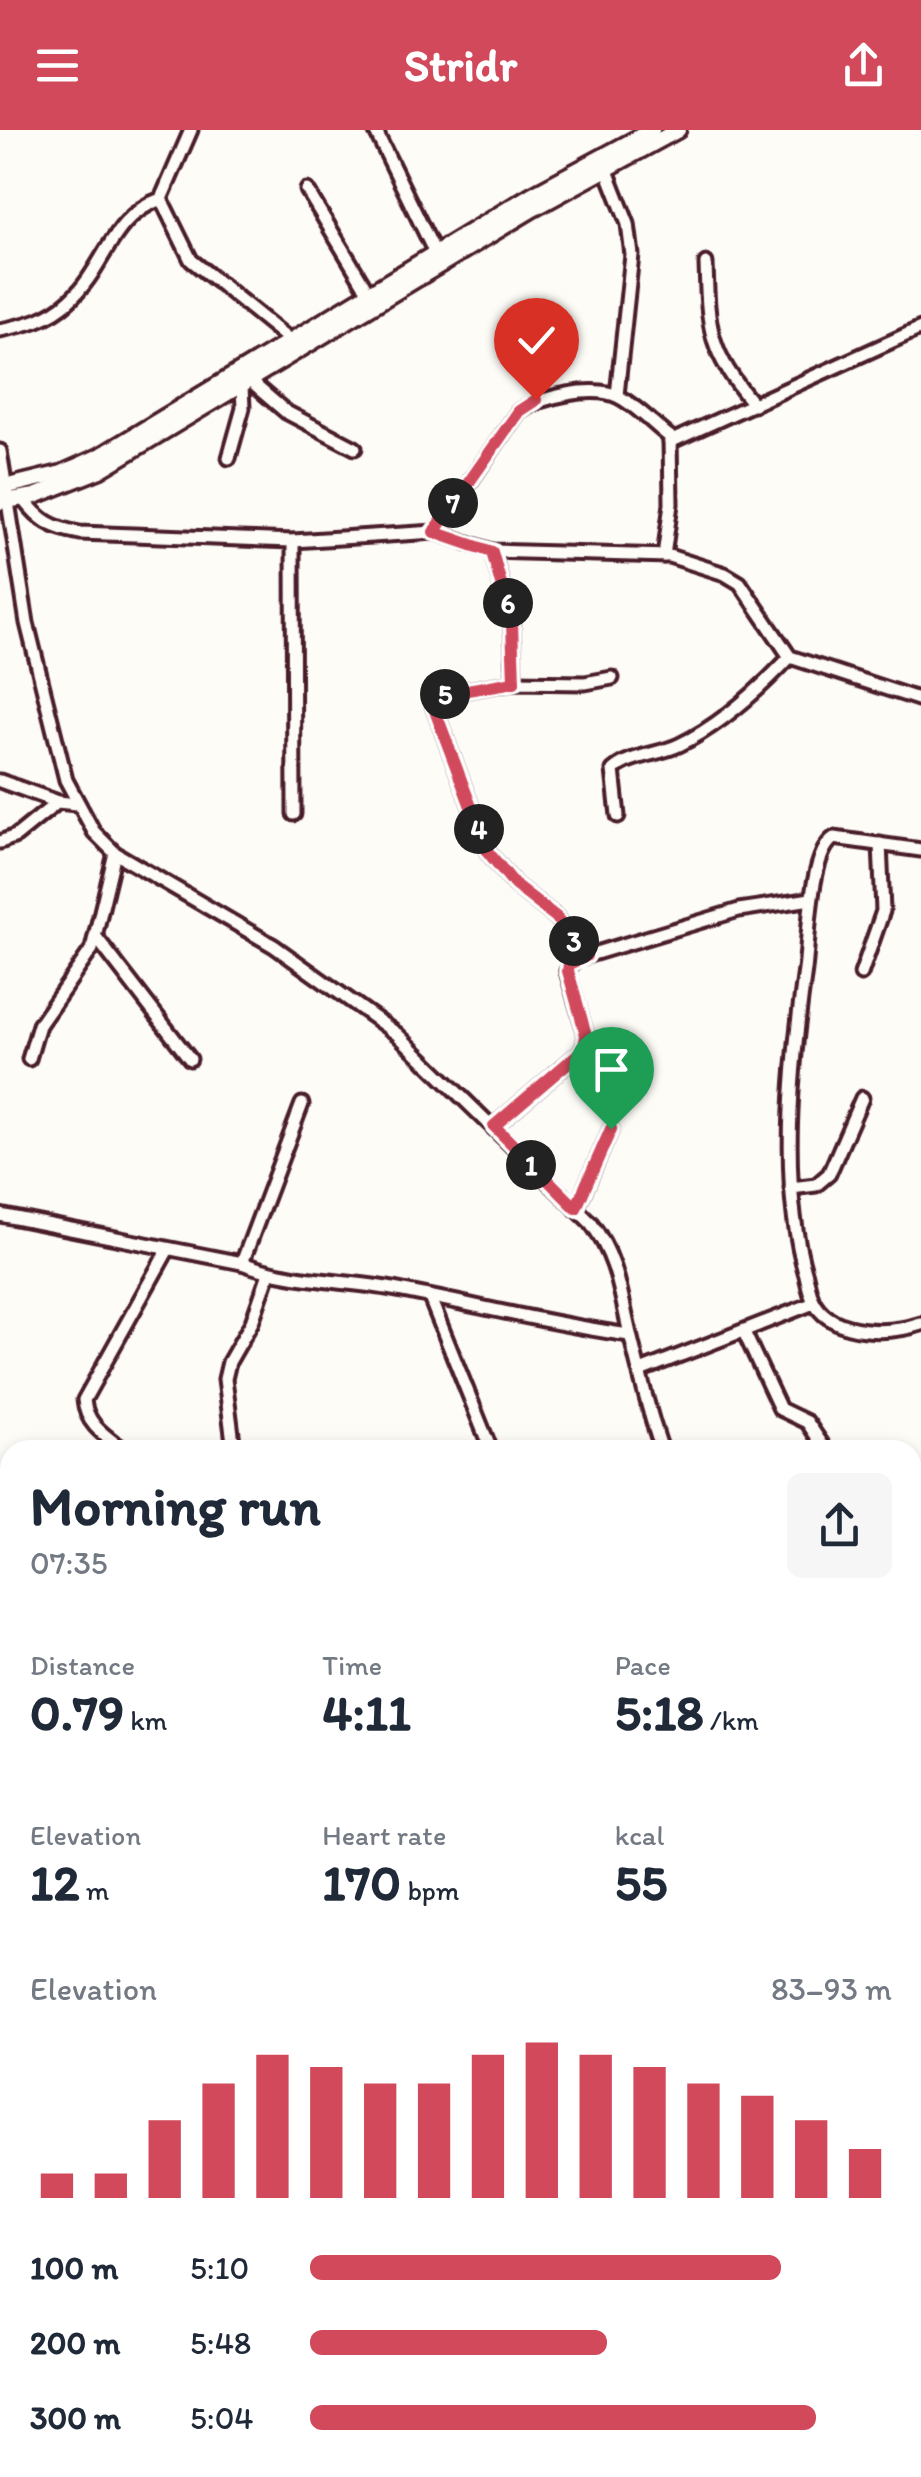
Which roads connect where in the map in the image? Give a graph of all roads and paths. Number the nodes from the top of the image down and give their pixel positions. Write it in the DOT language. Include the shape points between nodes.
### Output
graph roads {
  1 [pos="191,130"];
  2 [pos="376,130"];
  3 [pos="652,130"];
  4 [pos="678,130"];
  5 [pos="606,168"];
  6 [pos="307,190"];
  7 [pos="161,198"];
  8 [pos="436,255"];
  9 [pos="706,263"];
  10 [pos="370,294"];
  11 [pos="921,328"];
  12 [pos="0,330"];
  13 [pos="292,341"];
  14 [pos="247,385"];
  15 [pos="617,395"];
  16 [pos="754,405"];
  17 [pos="670,442"];
  18 [pos="355,448"];
  19 [pos="0,451"];
  20 [pos="229,458"];
  21 [pos="3,495"];
  22 [pos="22,498"];
  23 [pos="434,532"];
  24 [pos="293,541"];
  25 [pos="492,552"];
  26 [pos="664,556"];
  27 [pos="790,657"];
  28 [pos="612,678"];
  29 [pos="514,682"];
  30 [pos="921,700"];
  31 [pos="0,781"];
  32 [pos="58,802"];
  33 [pos="76,804"];
  34 [pos="294,814"];
  35 [pos="618,816"];
  36 [pos="0,842"];
  37 [pos="880,844"];
  38 [pos="921,850"];
  39 [pos="115,853"];
  40 [pos="811,899"];
  41 [pos="96,938"];
  42 [pos="586,956"];
  43 [pos="861,974"];
  44 [pos="28,1059"];
  45 [pos="190,1059"];
  46 [pos="862,1098"];
  47 [pos="302,1104"];
  48 [pos="494,1126"];
  49 [pos="611,1129"];
  50 [pos="790,1188"];
  51 [pos="576,1208"];
  52 [pos="0,1215"];
  53 [pos="167,1251"];
  54 [pos="242,1263"];
  55 [pos="269,1273"];
  56 [pos="430,1298"];
  57 [pos="814,1303"];
  58 [pos="921,1324"];
  59 [pos="744,1332"];
  60 [pos="630,1336"];
  61 [pos="640,1371"];
  62 [pos="111,1440"];
  63 [pos="233,1440"];
  64 [pos="487,1440"];
  65 [pos="659,1440"];
  66 [pos="819,1440"];
  1 -- 7 [label="street"];
  2 -- 8 [label="street"];
  3 -- 8 [label="main road"];
  4 -- 5 [label="main road"];
  5 -- 14 [label="main road"];
  5 -- 15 [label="street" via="628,224 632,255"];
  6 -- 10 [label="street"];
  7 -- 12 [label="street" via="134,210 70,301 36,323"];
  7 -- 13 [label="street" via="190,260"];
  8 -- 10 [label="main road"];
  9 -- 16 [label="street" via="715,352"];
  10 -- 13 [label="main road"];
  11 -- 16 [label="street"];
  13 -- 21 [label="main road" via="100,456"];
  14 -- 18 [label="street"];
  14 -- 20 [label="street"];
  14 -- 22 [label="main road" via="100,470"];
  15 -- 17 [label="street"];
  15 -- 23 [label="street" via="572,393 519,411"];
  16 -- 17 [label="street"];
  17 -- 26 [label="street"];
  19 -- 21 [label="street"];
  21 -- 22 [label="main road"];
  21 -- 33 [label="street" via="55,744"];
  22 -- 24 [label="street" via="56,529"];
  23 -- 24 [label="street"];
  23 -- 25 [label="street"];
  24 -- 34 [label="street"];
  25 -- 26 [label="street"];
  25 -- 29 [label="street" via="512,623"];
  26 -- 27 [label="street" via="740,582"];
  27 -- 30 [label="street"];
  27 -- 35 [label="street" via="712,726 612,770"];
  28 -- 29 [label="street"];
  29 -- 42 [label="street" via="444,694 434,708 488,852"];
  31 -- 32 [label="street"];
  32 -- 33 [label="street"];
  32 -- 36 [label="street"];
  33 -- 39 [label="street"];
  37 -- 38 [label="street"];
  37 -- 40 [label="street" via="828,841"];
  37 -- 43 [label="street" via="883,911"];
  39 -- 41 [label="street"];
  39 -- 48 [label="street" via="274,946 346,997 397,1034"];
  40 -- 42 [label="street" via="739,910"];
  40 -- 50 [label="street"];
  41 -- 44 [label="street" via="39,1025"];
  41 -- 45 [label="street"];
  42 -- 48 [label="street" via="568,971 584,1049"];
  46 -- 50 [label="street" via="829,1174 816,1185"];
  47 -- 54 [label="street"];
  48 -- 51 [label="street"];
  49 -- 51 [label="street"];
  50 -- 57 [label="street" via="797,1247"];
  51 -- 60 [label="street" via="610,1248"];
  52 -- 53 [label="street"];
  53 -- 54 [label="street"];
  53 -- 62 [label="street" via="84,1400 85,1413"];
  54 -- 55 [label="street"];
  55 -- 56 [label="street"];
  55 -- 63 [label="street" via="225,1379"];
  56 -- 60 [label="street"];
  56 -- 64 [label="street"];
  57 -- 58 [label="street" via="837,1320 877,1333"];
  57 -- 59 [label="street"];
  59 -- 61 [label="street"];
  59 -- 66 [label="street" via="780,1409 807,1422"];
  60 -- 61 [label="street"];
  61 -- 65 [label="street"];
}
